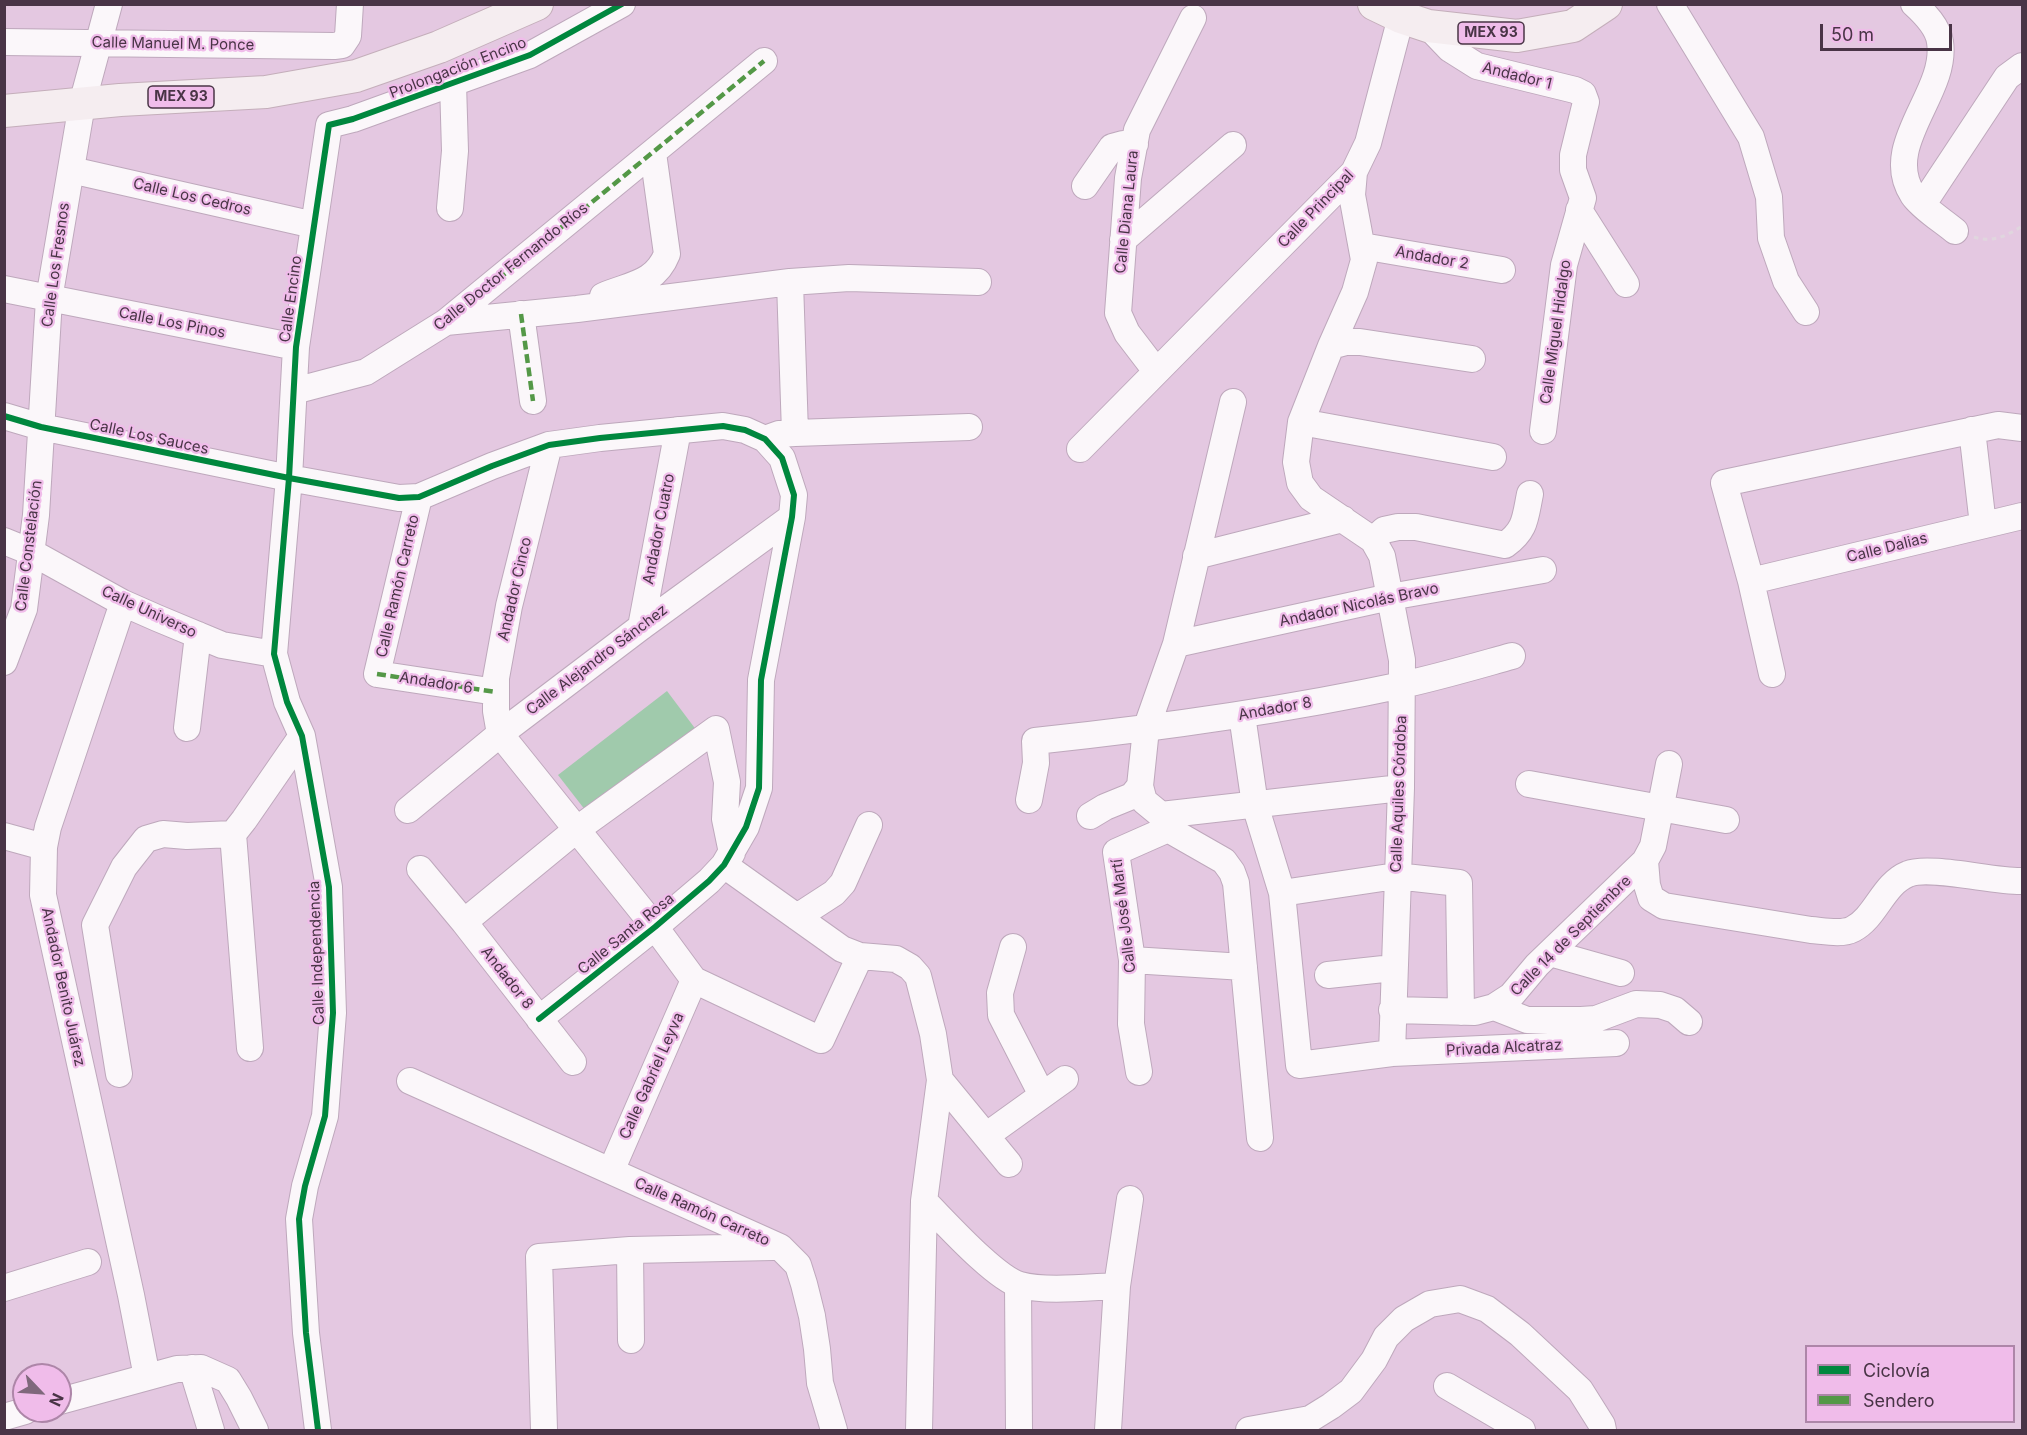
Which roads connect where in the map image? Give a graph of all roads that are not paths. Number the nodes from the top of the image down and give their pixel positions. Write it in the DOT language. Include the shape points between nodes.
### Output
graph roads {
  1 [pos="108,4"];
  2 [pos="350,4"];
  3 [pos="537,4"];
  4 [pos="622,4"];
  5 [pos="1606,4"];
  6 [pos="1670,4"];
  7 [pos="1914,4"];
  8 [pos="1401,16"];
  9 [pos="1193,18"];
  10 [pos="4,42"];
  11 [pos="99,44"];
  12 [pos="342,45"];
  13 [pos="764,61"];
  14 [pos="2022,66"];
  15 [pos="356,76"];
  16 [pos="453,83"];
  17 [pos="1583,94"];
  18 [pos="82,104"];
  19 [pos="4,111"];
  20 [pos="329,125"];
  21 [pos="1134,144"];
  22 [pos="1233,145"];
  23 [pos="653,153"];
  24 [pos="71,170"];
  25 [pos="1354,172"];
  26 [pos="1085,186"];
  27 [pos="1923,204"];
  28 [pos="450,208"];
  29 [pos="1579,210"];
  30 [pos="314,225"];
  31 [pos="1955,231"];
  32 [pos="1122,240"];
  33 [pos="1362,246"];
  34 [pos="1502,270"];
  35 [pos="790,282"];
  36 [pos="978,282"];
  37 [pos="1626,284"];
  38 [pos="4,289"];
  39 [pos="49,299"];
  40 [pos="577,309"];
  41 [pos="1806,312"];
  42 [pos="521,314"];
  43 [pos="446,322"];
  44 [pos="1331,346"];
  45 [pos="296,347"];
  46 [pos="1473,359"];
  47 [pos="1156,371"];
  48 [pos="294,391"];
  49 [pos="533,401"];
  50 [pos="1233,402"];
  51 [pos="4,417"];
  52 [pos="1301,422"];
  53 [pos="41,427"];
  54 [pos="969,427"];
  55 [pos="2022,428"];
  56 [pos="678,430"];
  57 [pos="1972,430"];
  58 [pos="1543,431"];
  59 [pos="795,433"];
  60 [pos="765,439"];
  61 [pos="549,445"];
  62 [pos="1080,449"];
  63 [pos="1493,457"];
  64 [pos="289,478"];
  65 [pos="1530,494"];
  66 [pos="418,497"];
  67 [pos="2022,516"];
  68 [pos="792,517"];
  69 [pos="1343,519"];
  70 [pos="1983,525"];
  71 [pos="1373,540"];
  72 [pos="4,541"];
  73 [pos="31,552"];
  74 [pos="1196,556"];
  75 [pos="1543,570"];
  76 [pos="1751,581"];
  77 [pos="1390,597"];
  78 [pos="123,603"];
  79 [pos="641,627"];
  80 [pos="198,635"];
  81 [pos="1176,644"];
  82 [pos="7,650"];
  83 [pos="274,654"];
  84 [pos="1512,656"];
  85 [pos="377,674"];
  86 [pos="1772,674"];
  87 [pos="1403,685"];
  88 [pos="496,692"];
  89 [pos="1242,715"];
  90 [pos="188,728"];
  91 [pos="1146,729"];
  92 [pos="500,734"];
  93 [pos="302,736"];
  94 [pos="1669,764"];
  95 [pos="1529,784"];
  96 [pos="1140,786"];
  97 [pos="1401,788"];
  98 [pos="1029,800"];
  99 [pos="1255,805"];
  100 [pos="1660,808"];
  101 [pos="408,810"];
  102 [pos="1090,816"];
  103 [pos="1726,820"];
  104 [pos="1164,822"];
  105 [pos="869,825"];
  106 [pos="576,830"];
  107 [pos="233,834"];
  108 [pos="4,836"];
  109 [pos="44,847"];
  110 [pos="728,859"];
  111 [pos="1645,861"];
  112 [pos="420,870"];
  113 [pos="1396,876"];
  114 [pos="2022,881"];
  115 [pos="1282,893"];
  116 [pos="798,917"];
  117 [pos="464,922"];
  118 [pos="655,927"];
  119 [pos="1013,947"];
  120 [pos="1550,953"];
  121 [pos="860,956"];
  122 [pos="1132,960"];
  123 [pos="1244,967"];
  124 [pos="1394,968"];
  125 [pos="1621,973"];
  126 [pos="1328,975"];
  127 [pos="694,980"];
  128 [pos="1494,1007"];
  129 [pos="1392,1010"];
  130 [pos="1461,1012"];
  131 [pos="539,1019"];
  132 [pos="1689,1022"];
  133 [pos="1616,1043"];
  134 [pos="250,1048"];
  135 [pos="1392,1053"];
  136 [pos="573,1062"];
  137 [pos="1139,1072"];
  138 [pos="119,1074"];
  139 [pos="1065,1079"];
  140 [pos="939,1080"];
  141 [pos="410,1081"];
  142 [pos="1042,1095"];
  143 [pos="987,1135"];
  144 [pos="1260,1138"];
  145 [pos="1009,1164"];
  146 [pos="611,1171"];
  147 [pos="1130,1199"];
  148 [pos="924,1202"];
  149 [pos="780,1246"];
  150 [pos="630,1250"];
  151 [pos="88,1262"];
  152 [pos="1018,1285"];
  153 [pos="1117,1286"];
  154 [pos="4,1288"];
  155 [pos="631,1340"];
  156 [pos="192,1368"];
  157 [pos="147,1377"];
  158 [pos="1447,1386"];
  159 [pos="72,1398"];
  160 [pos="1319,1419"];
  161 [pos="211,1431"];
  162 [pos="255,1431"];
  163 [pos="318,1431"];
  164 [pos="544,1431"];
  165 [pos="834,1431"];
  166 [pos="918,1431"];
  167 [pos="1020,1431"];
  168 [pos="1108,1431"];
  169 [pos="1249,1431"];
  170 [pos="1522,1431"];
  171 [pos="1604,1431"];
  1 -- 11 [label="street, Calle Los Fresnos"];
  2 -- 12 [label="street" via="348,36"];
  3 -- 15 [label="main road, MEX 93" via="439,47"];
  4 -- 16 [label="street, Prolongación Encino" via="531,55"];
  5 -- 8 [label="main road, MEX 93" via="1573,26 1517,36"];
  6 -- 41 [label="street" via="1751,137 1769,197 1771,238 1786,281"];
  7 -- 27 [label="street" via="1929,18 1940,40 1940,68 1904,149 1906,176 1913,195"];
  8 -- 17 [label="street, Andador 1" via="1477,66"];
  8 -- 25 [label="street, Calle Principal" via="1368,143"];
  9 -- 21 [label="street, Calle Diana Laura" via="1137,130"];
  10 -- 11 [label="street, Calle Manuel M. Ponce"];
  11 -- 12 [label="street, Calle Manuel M. Ponce"];
  11 -- 18 [label="street, Calle Los Fresnos"];
  12 -- 15 [label="street"];
  13 -- 23 [label="street, Calle Doctor Fernando Ríos"];
  14 -- 27 [label="street" via="2007,77"];
  15 -- 18 [label="main road, MEX 93" via="266,92"];
  16 -- 20 [label="street, Prolongación Encino"];
  16 -- 28 [label="street" via="455,151"];
  17 -- 29 [label="street, Calle Miguel Hidalgo" via="1586,102 1573,155 1573,170 1583,198"];
  18 -- 19 [label="main road, MEX 93"];
  18 -- 24 [label="street, Calle Los Fresnos"];
  20 -- 30 [label="street, Calle Encino"];
  21 -- 26 [label="street" via="1112,147"];
  21 -- 32 [label="street, Calle Diana Laura"];
  22 -- 32 [label="street"];
  23 -- 40 [label="street" via="667,254 662,267 652,277"];
  23 -- 43 [label="street, Calle Doctor Fernando Ríos"];
  24 -- 30 [label="street, Calle Los Cedros"];
  24 -- 39 [label="street, Calle Los Fresnos"];
  25 -- 33 [label="street" via="1352,195"];
  25 -- 47 [label="street, Calle Principal"];
  27 -- 31 [label="street"];
  29 -- 37 [label="street"];
  29 -- 58 [label="street, Calle Miguel Hidalgo" via="1564,265"];
  30 -- 45 [label="street, Calle Encino"];
  32 -- 47 [label="street, Calle Diana Laura" via="1118,313 1127,333"];
  33 -- 34 [label="street, Andador 2"];
  33 -- 44 [label="street" via="1364,260 1355,292"];
  35 -- 36 [label="street" via="849,278"];
  35 -- 40 [label="street"];
  35 -- 59 [label="street"];
  38 -- 39 [label="street, Calle Los Pinos"];
  39 -- 45 [label="street, Calle Los Pinos"];
  39 -- 53 [label="street, Calle Los Fresnos"];
  40 -- 42 [label="street"];
  42 -- 43 [label="street"];
  42 -- 49 [label="street"];
  43 -- 48 [label="street, Calle Doctor Fernando Ríos" via="366,372"];
  44 -- 46 [label="street" via="1360,342"];
  44 -- 52 [label="street"];
  45 -- 48 [label="street, Calle Encino"];
  47 -- 62 [label="street"];
  48 -- 64 [label="street, Calle Encino"];
  50 -- 74 [label="street"];
  51 -- 53 [label="street, Calle Los Sauces"];
  52 -- 63 [label="street"];
  52 -- 69 [label="street" via="1296,462 1300,483 1311,498"];
  53 -- 64 [label="street, Calle Los Sauces"];
  53 -- 73 [label="street, Calle Constelación"];
  54 -- 59 [label="street"];
  55 -- 57 [label="street" via="1998,425"];
  56 -- 60 [label="street" via="723,426"];
  56 -- 61 [label="street"];
  56 -- 79 [label="street, Andador Cuatro"];
  57 -- 70 [label="street"];
  57 -- 76 [label="street" via="1724,483"];
  59 -- 60 [label="street"];
  60 -- 68 [label="street, Calle Santa Rosa" via="782,458 794,495"];
  61 -- 66 [label="street"];
  61 -- 88 [label="street, Andador Cinco" via="509,606"];
  64 -- 66 [label="street, Calle Los Sauces" via="399,498"];
  64 -- 83 [label="street, Calle Independencia"];
  65 -- 71 [label="street" via="1524,523 1517,537 1505,545 1398,526 1384,530"];
  66 -- 85 [label="street, Calle Ramón Carreto"];
  67 -- 70 [label="street, Calle Dalias"];
  68 -- 79 [label="street, Calle Alejandro Sánchez"];
  68 -- 110 [label="street, Calle Santa Rosa" via="761,680 759,788 746,827"];
  69 -- 71 [label="street"];
  69 -- 74 [label="street"];
  70 -- 76 [label="street, Calle Dalias"];
  71 -- 77 [label="street, Calle Aquiles Córdoba" via="1382,556"];
  72 -- 73 [label="street, Calle Universo"];
  73 -- 78 [label="street, Calle Universo"];
  73 -- 82 [label="street, Calle Constelación" via="24,609"];
  74 -- 81 [label="street"];
  75 -- 77 [label="street, Andador Nicolás Bravo"];
  76 -- 86 [label="street"];
  77 -- 81 [label="street, Andador Nicolás Bravo"];
  77 -- 87 [label="street, Calle Aquiles Córdoba"];
  78 -- 80 [label="street, Calle Universo"];
  78 -- 109 [label="street, Andador Benito Juárez"];
  79 -- 92 [label="street, Calle Alejandro Sánchez"];
  80 -- 83 [label="street, Calle Universo" via="222,645"];
  80 -- 90 [label="street"];
  81 -- 91 [label="street"];
  83 -- 93 [label="street, Calle Independencia" via="287,702"];
  84 -- 87 [label="street, Andador 8"];
  85 -- 88 [label="street, Andador 6"];
  87 -- 89 [label="street, Andador 8"];
  87 -- 97 [label="street, Calle Aquiles Córdoba"];
  88 -- 92 [label="street, Andador Cinco"];
  89 -- 91 [label="street, Andador 8"];
  89 -- 99 [label="street"];
  91 -- 96 [label="street"];
  91 -- 98 [label="street" via="1035,741 1036,763"];
  92 -- 101 [label="street, Calle Alejandro Sánchez"];
  92 -- 106 [label="street"];
  93 -- 107 [label="street"];
  93 -- 163 [label="street, Calle Independencia" via="329,887 333,1012 325,1116 299,1219 306,1333"];
  94 -- 100 [label="street"];
  95 -- 100 [label="street"];
  96 -- 102 [label="street" via="1132,796"];
  96 -- 104 [label="street" via="1144,801"];
  97 -- 99 [label="street"];
  97 -- 113 [label="street, Calle Aquiles Córdoba"];
  99 -- 104 [label="street"];
  99 -- 115 [label="street"];
  100 -- 103 [label="street"];
  100 -- 111 [label="street" via="1653,846"];
  104 -- 122 [label="street, Calle José Martí" via="1116,852"];
  104 -- 123 [label="street" via="1224,861 1232,872"];
  105 -- 116 [label="street" via="843,883"];
  106 -- 110 [label="street" via="716,729 727,782"];
  106 -- 117 [label="street"];
  106 -- 118 [label="street"];
  107 -- 134 [label="street"];
  107 -- 138 [label="street" via="163,834 146,839 124,867 95,925"];
  108 -- 109 [label="street"];
  109 -- 157 [label="street, Andador Benito Juárez" via="43,895"];
  110 -- 116 [label="street"];
  110 -- 118 [label="street, Calle Santa Rosa" via="709,881"];
  111 -- 114 [label="street" via="1651,898 1664,906 1836,932 1852,930 1897,880 1910,873"];
  111 -- 120 [label="street, Calle 14 de Septiembre"];
  112 -- 117 [label="street, Andador 8"];
  113 -- 115 [label="street"];
  113 -- 124 [label="street, Calle Aquiles Córdoba"];
  113 -- 130 [label="street" via="1459,884"];
  115 -- 135 [label="street, Privada Alcatraz" via="1299,1065"];
  116 -- 121 [label="street" via="842,949"];
  117 -- 131 [label="street, Andador 8"];
  118 -- 127 [label="street"];
  118 -- 131 [label="street, Calle Santa Rosa"];
  119 -- 142 [label="street" via="1000,993 1001,1015"];
  120 -- 125 [label="street"];
  120 -- 128 [label="street, Calle 14 de Septiembre" via="1511,996"];
  121 -- 127 [label="street" via="821,1040"];
  121 -- 140 [label="street" via="896,959 918,976 933,1034"];
  122 -- 123 [label="street"];
  122 -- 137 [label="street, Calle José Martí" via="1131,1024"];
  123 -- 144 [label="street"];
  124 -- 126 [label="street"];
  124 -- 129 [label="street, Calle Aquiles Córdoba"];
  127 -- 146 [label="street, Calle Gabriel Leyva"];
  128 -- 130 [label="street"];
  128 -- 132 [label="street" via="1527,1020 1581,1020 1596,1019 1636,1004 1660,1005 1675,1010"];
  129 -- 130 [label="street"];
  129 -- 135 [label="street, Calle Aquiles Córdoba"];
  131 -- 136 [label="street, Andador 8"];
  133 -- 135 [label="street, Privada Alcatraz"];
  139 -- 142 [label="street"];
  140 -- 143 [label="street"];
  140 -- 148 [label="street"];
  141 -- 146 [label="street, Calle Ramón Carreto"];
  142 -- 143 [label="street"];
  143 -- 145 [label="street"];
  146 -- 149 [label="street, Calle Ramón Carreto"];
  147 -- 153 [label="street"];
  148 -- 152 [label="street" via="1001,1276"];
  148 -- 166 [label="street"];
  149 -- 150 [label="street"];
  149 -- 165 [label="street, Calle Ramón Carreto" via="798,1265 804,1284 820,1383"];
  150 -- 155 [label="street"];
  150 -- 164 [label="street" via="539,1257"];
  151 -- 154 [label="street"];
  152 -- 153 [label="street"];
  152 -- 167 [label="street"];
  153 -- 168 [label="street"];
  156 -- 157 [label="street"];
  156 -- 161 [label="street"];
  156 -- 162 [label="street" via="228,1380"];
  157 -- 159 [label="street"];
  158 -- 170 [label="street"];
  160 -- 169 [label="street"];
  160 -- 171 [label="street" via="1351,1391 1386,1337 1404,1319 1430,1304 1460,1299 1487,1309 1520,1334 1580,1390"];
}
